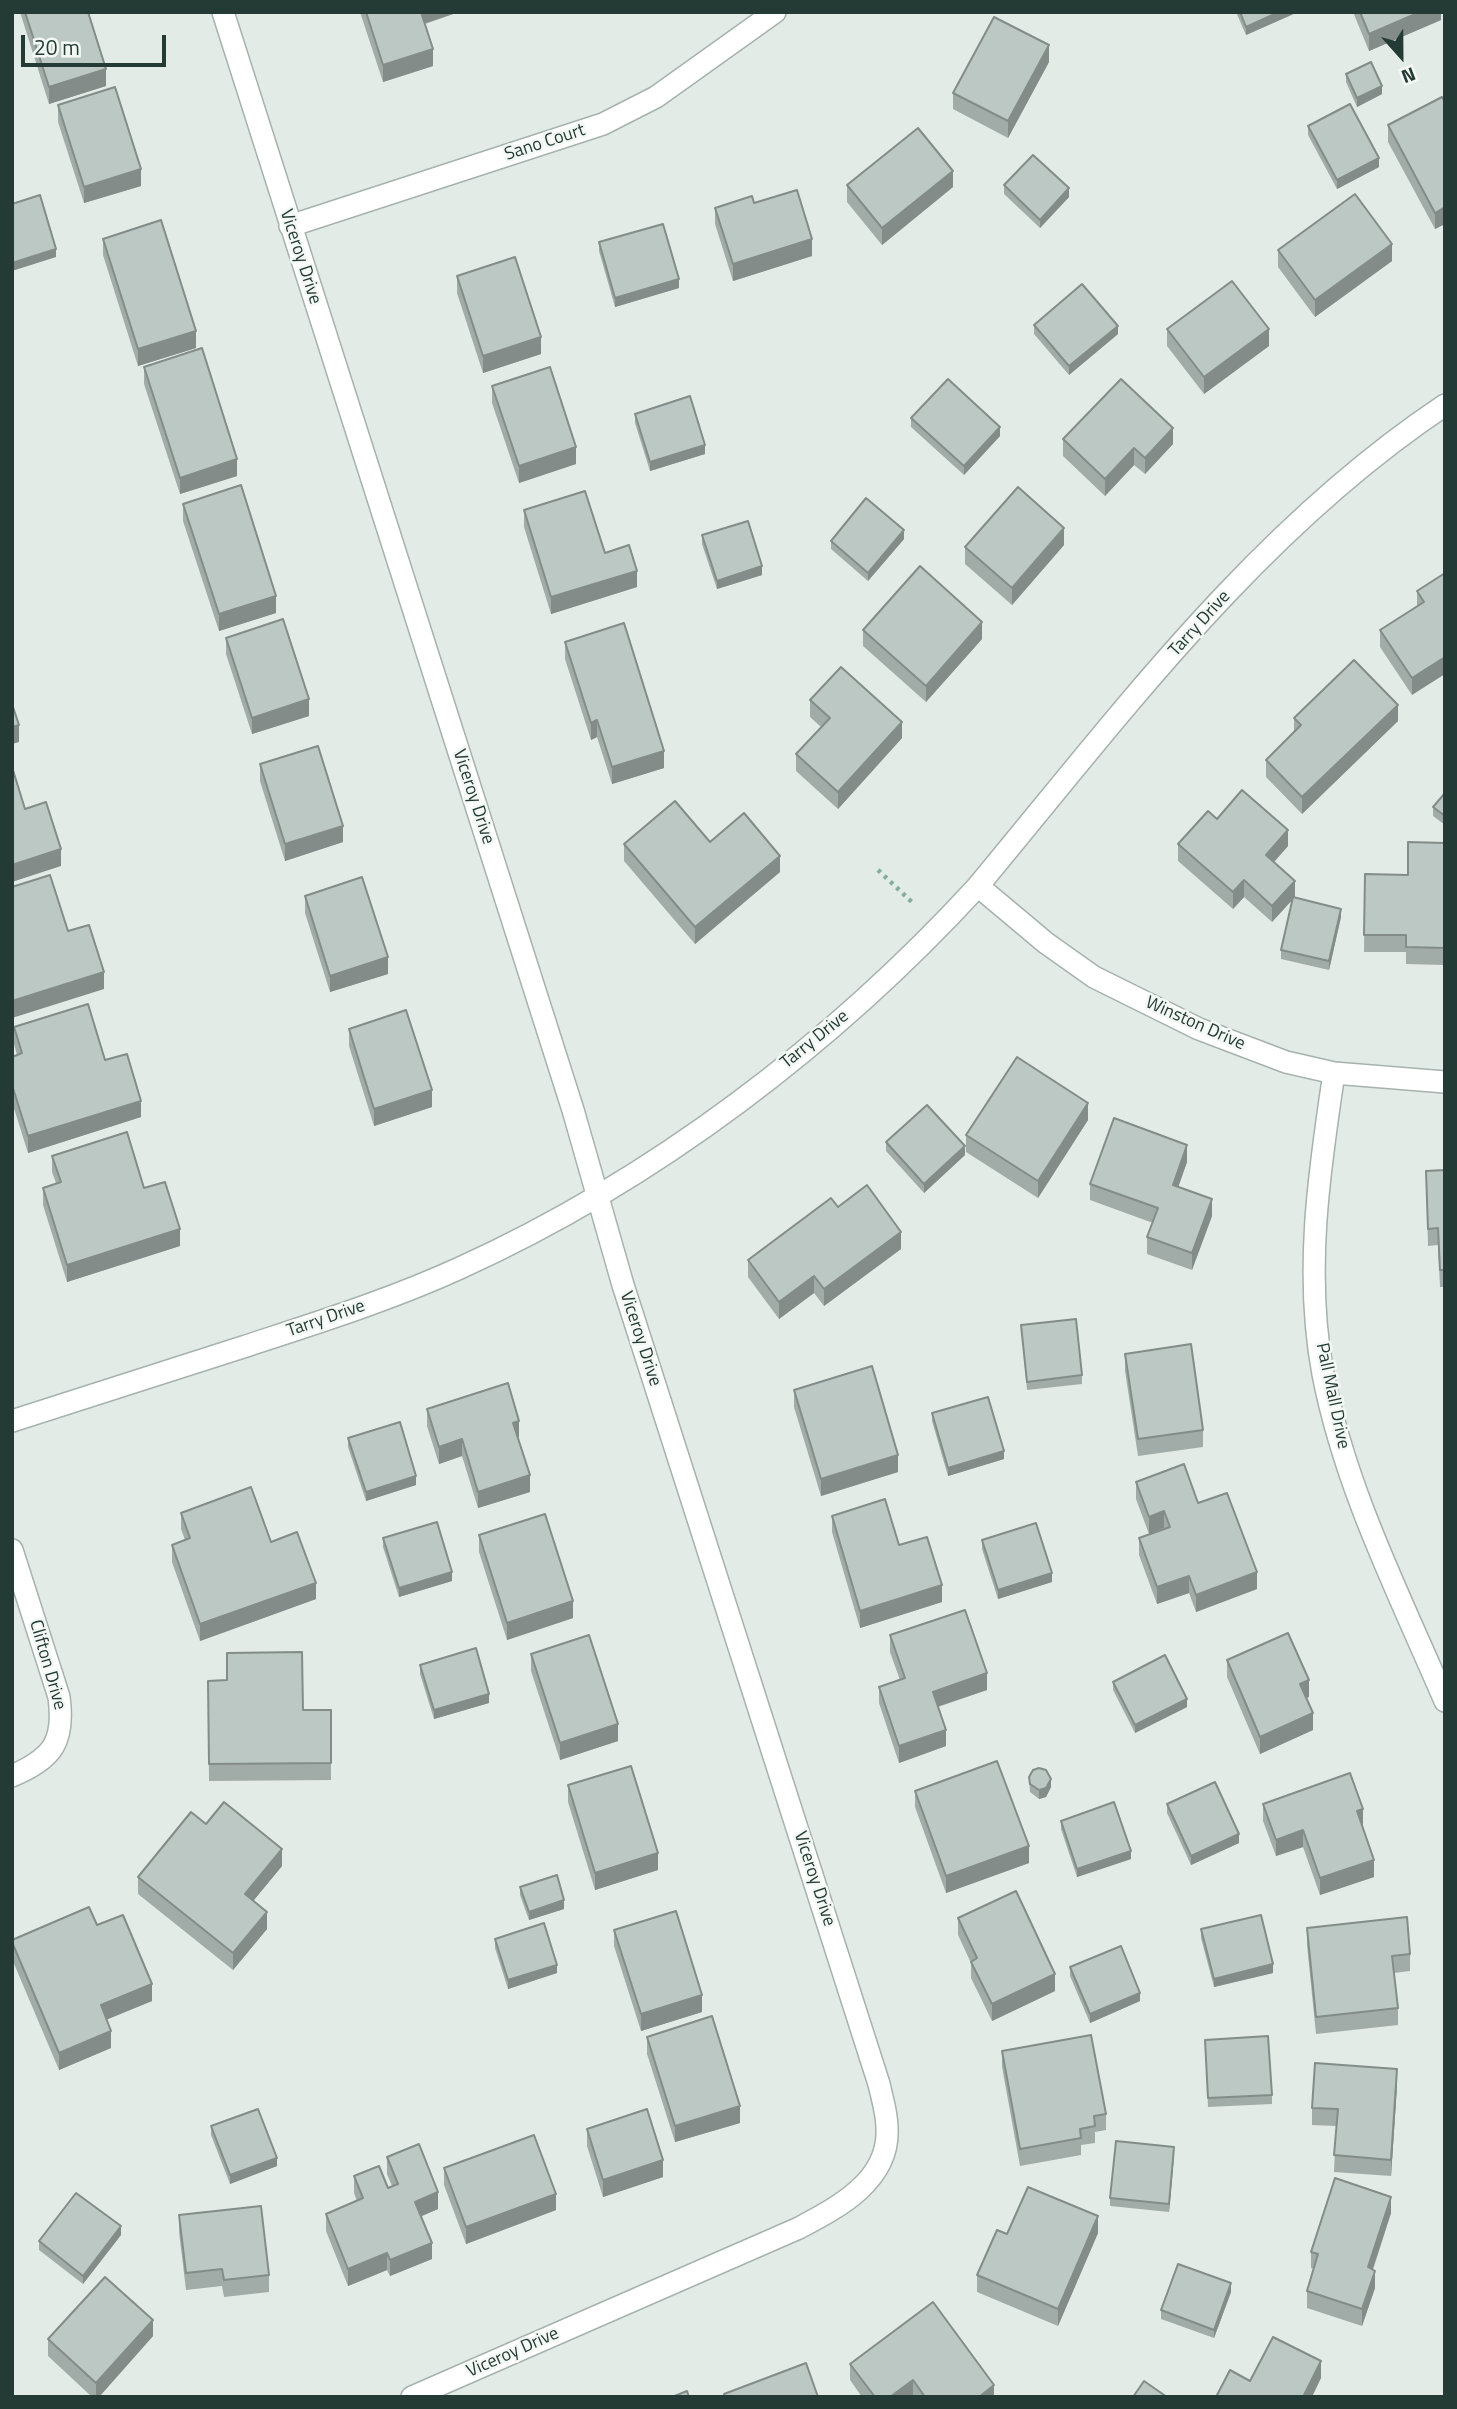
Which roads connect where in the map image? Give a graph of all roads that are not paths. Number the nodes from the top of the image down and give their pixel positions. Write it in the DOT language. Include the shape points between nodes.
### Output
graph roads {
  1 [pos="223,12"];
  2 [pos="775,12"];
  3 [pos="290,226"];
  4 [pos="1445,405"];
  5 [pos="978,886"];
  6 [pos="1334,1073"];
  7 [pos="1445,1082"];
  8 [pos="597,1195"];
  9 [pos="12,1421"];
  10 [pos="12,1550"];
  11 [pos="1445,1701"];
  12 [pos="12,1776"];
  13 [pos="412,2397"];
  1 -- 3 [label="street, Viceroy Drive"];
  2 -- 3 [label="street, Sano Court" via="656,97 603,124"];
  3 -- 8 [label="street, Viceroy Drive"];
  4 -- 5 [label="street, Tarry Drive" via="1384,447 1288,529 1200,622"];
  5 -- 6 [label="street, Winston Drive" via="1094,977 1199,1029 1286,1062"];
  5 -- 8 [label="street, Tarry Drive" via="861,1003 729,1109 659,1159"];
  6 -- 7 [label="street, Winston Drive"];
  6 -- 11 [label="street, Pall Mall Drive" via="1318,1177 1314,1246 1323,1372 1354,1489"];
  8 -- 9 [label="street, Tarry Drive" via="544,1228 368,1305"];
  8 -- 13 [label="street, Viceroy Drive" via="880,2084 888,2129 873,2176 835,2209"];
  10 -- 12 [label="street, Clifton Drive" via="59,1697 62,1721 58,1741 44,1758"];
}
